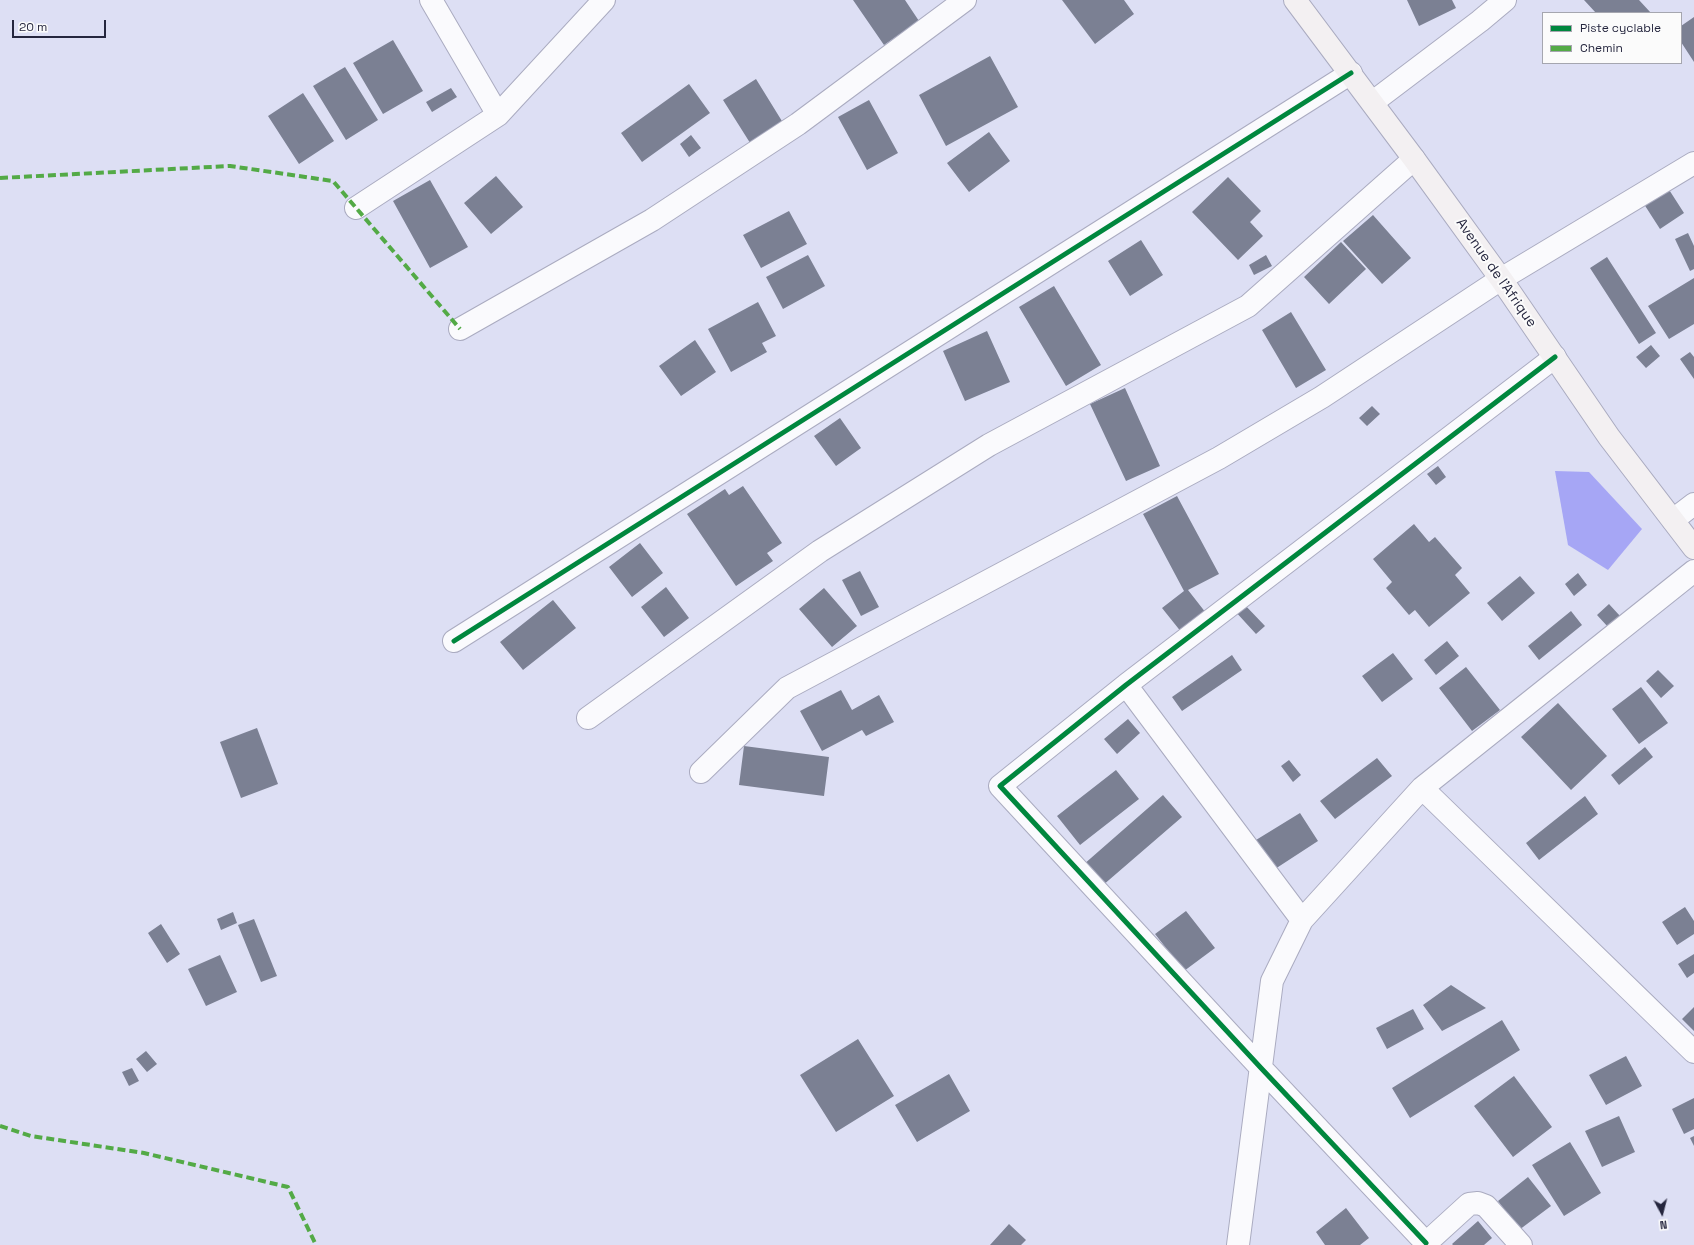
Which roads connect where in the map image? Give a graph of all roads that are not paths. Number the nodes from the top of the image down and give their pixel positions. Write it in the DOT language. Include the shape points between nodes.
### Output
graph roads {
  1 [pos="431,0"];
  2 [pos="604,0"];
  3 [pos="965,0"];
  4 [pos="1295,0"];
  5 [pos="1505,0"];
  6 [pos="1351,73"];
  7 [pos="1373,102"];
  8 [pos="498,115"];
  9 [pos="1414,159"];
  10 [pos="1694,163"];
  11 [pos="356,208"];
  12 [pos="1501,279"];
  13 [pos="460,329"];
  14 [pos="1555,357"];
  15 [pos="1694,504"];
  16 [pos="1673,520"];
  17 [pos="1694,548"];
  18 [pos="1694,571"];
  19 [pos="454,641"];
  20 [pos="1126,685"];
  21 [pos="588,718"];
  22 [pos="701,772"];
  23 [pos="1422,788"];
  24 [pos="1302,920"];
  25 [pos="1694,1052"];
  26 [pos="1261,1068"];
  27 [pos="1425,1244"];
  28 [pos="1238,1245"];
  29 [pos="1521,1245"];
  1 -- 8 [label="street"];
  2 -- 8 [label="street"];
  3 -- 13 [label="street" via="798,124 652,220"];
  4 -- 6 [label="main road, Avenue de l'Afrique"];
  5 -- 7 [label="street"];
  6 -- 7 [label="main road, Avenue de l'Afrique"];
  6 -- 19 [label="street"];
  7 -- 9 [label="main road, Avenue de l'Afrique"];
  8 -- 11 [label="street"];
  9 -- 12 [label="main road, Avenue de l'Afrique"];
  9 -- 21 [label="street" via="1248,306 989,445 820,551"];
  10 -- 12 [label="street"];
  12 -- 14 [label="main road, Avenue de l'Afrique"];
  12 -- 22 [label="street" via="1322,398 1220,458 787,688"];
  14 -- 16 [label="main road, Avenue de l'Afrique" via="1609,437"];
  14 -- 20 [label="street"];
  15 -- 16 [label="street"];
  16 -- 17 [label="main road, Avenue de l'Afrique"];
  18 -- 23 [label="street"];
  20 -- 24 [label="street"];
  20 -- 26 [label="street" via="1000,786"];
  23 -- 24 [label="street"];
  23 -- 25 [label="street"];
  24 -- 26 [label="street" via="1272,981"];
  26 -- 27 [label="street"];
  26 -- 28 [label="street"];
  27 -- 29 [label="street" via="1469,1204 1478,1203 1486,1206"];
}
